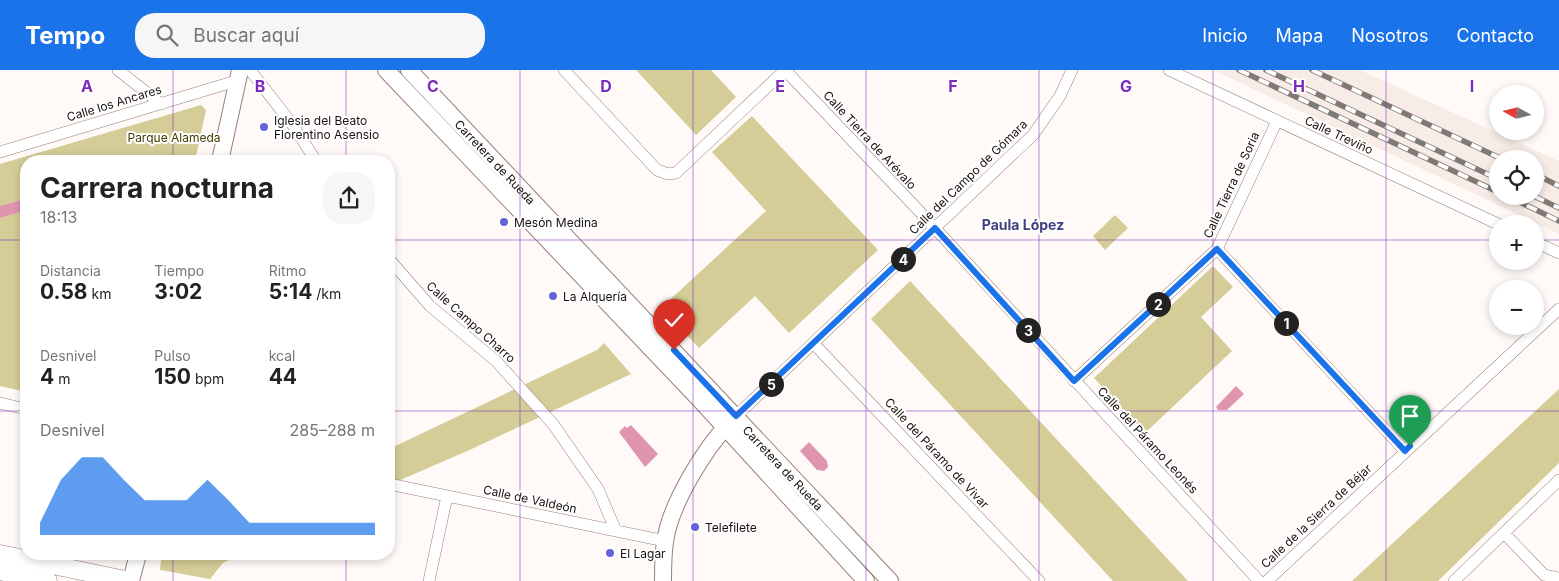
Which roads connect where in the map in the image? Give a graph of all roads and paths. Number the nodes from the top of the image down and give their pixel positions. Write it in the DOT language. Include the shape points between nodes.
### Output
graph roads {
  1 [pos="118,70"];
  2 [pos="250,70"];
  3 [pos="386,70"];
  4 [pos="409,70"];
  5 [pos="564,70"];
  6 [pos="785,70"];
  7 [pos="1072,70"];
  8 [pos="1169,70"];
  9 [pos="238,76"];
  10 [pos="161,104"];
  11 [pos="1277,121"];
  12 [pos="0,152"];
  13 [pos="221,155"];
  14 [pos="312,155"];
  15 [pos="1489,220"];
  16 [pos="935,228"];
  17 [pos="1544,246"];
  18 [pos="1217,249"];
  19 [pos="1559,253"];
  20 [pos="395,266"];
  21 [pos="1559,309"];
  22 [pos="814,344"];
  23 [pos="1074,381"];
  24 [pos="0,403"];
  25 [pos="20,408"];
  26 [pos="731,422"];
  27 [pos="1405,451"];
  28 [pos="1559,480"];
  29 [pos="395,485"];
  30 [pos="447,496"];
  31 [pos="616,531"];
  32 [pos="1504,533"];
  33 [pos="665,541"];
  34 [pos="0,554"];
  35 [pos="20,558"];
  36 [pos="29,560"];
  37 [pos="136,560"];
  38 [pos="0,571"];
  39 [pos="1559,578"];
  40 [pos="48,581"];
  41 [pos="131,581"];
  42 [pos="429,581"];
  43 [pos="663,581"];
  44 [pos="866,581"];
  45 [pos="890,581"];
  46 [pos="1039,581"];
  47 [pos="1260,581"];
  48 [pos="1267,581"];
  49 [pos="1454,581"];
  1 -- 10 [label="street"];
  2 -- 14 [label="street"];
  3 -- 26 [label="street, Carretera de Rueda"];
  4 -- 26 [label="street, Carretera de Rueda"];
  5 -- 6 [label="street" via="657,170 668,174 676,173"];
  6 -- 16 [label="street, Calle Tierra de Arévalo"];
  7 -- 16 [label="street, Calle del Campo de Gómara" via="1060,96 1033,136"];
  8 -- 11 [label="street, Calle Treviño"];
  9 -- 10 [label="street, Calle los Ancares"];
  9 -- 13 [label="street"];
  10 -- 12 [label="street, Calle los Ancares"];
  11 -- 15 [label="street, Calle Treviño"];
  11 -- 18 [label="street, Calle Tierra de Soria"];
  16 -- 22 [label="street, Calle del Campo de Gómara"];
  16 -- 23 [label="street, Calle del Páramo Leonés"];
  17 -- 19 [label="street"];
  18 -- 23 [label="street, Calle Tierra de Soria"];
  18 -- 27 [label="street"];
  20 -- 31 [label="street, Calle Campo Charro" via="430,306 496,361 553,424 598,489"];
  21 -- 27 [label="street, Calle de la Sierra de Béjar"];
  22 -- 26 [label="street, Calle del Campo de Gómara"];
  22 -- 46 [label="street, Calle del Páramo de Vivar"];
  23 -- 47 [label="street, Calle del Páramo Leonés"];
  24 -- 25 [label="street"];
  26 -- 33 [label="street" via="681,494"];
  26 -- 44 [label="street, Carretera de Rueda"];
  26 -- 45 [label="street, Carretera de Rueda"];
  27 -- 48 [label="street, Calle de la Sierra de Béjar"];
  28 -- 32 [label="street"];
  29 -- 30 [label="street, Calle de Valdeón"];
  30 -- 31 [label="street, Calle de Valdeón"];
  30 -- 42 [label="street"];
  31 -- 33 [label="street, Calle de Valdeón"];
  32 -- 39 [label="street" via="1544,574"];
  32 -- 49 [label="street"];
  33 -- 43 [label="street"];
  34 -- 35 [label="main road"];
  36 -- 41 [label="main road"];
  37 -- 41 [label="street"];
  38 -- 40 [label="main road"];
}
